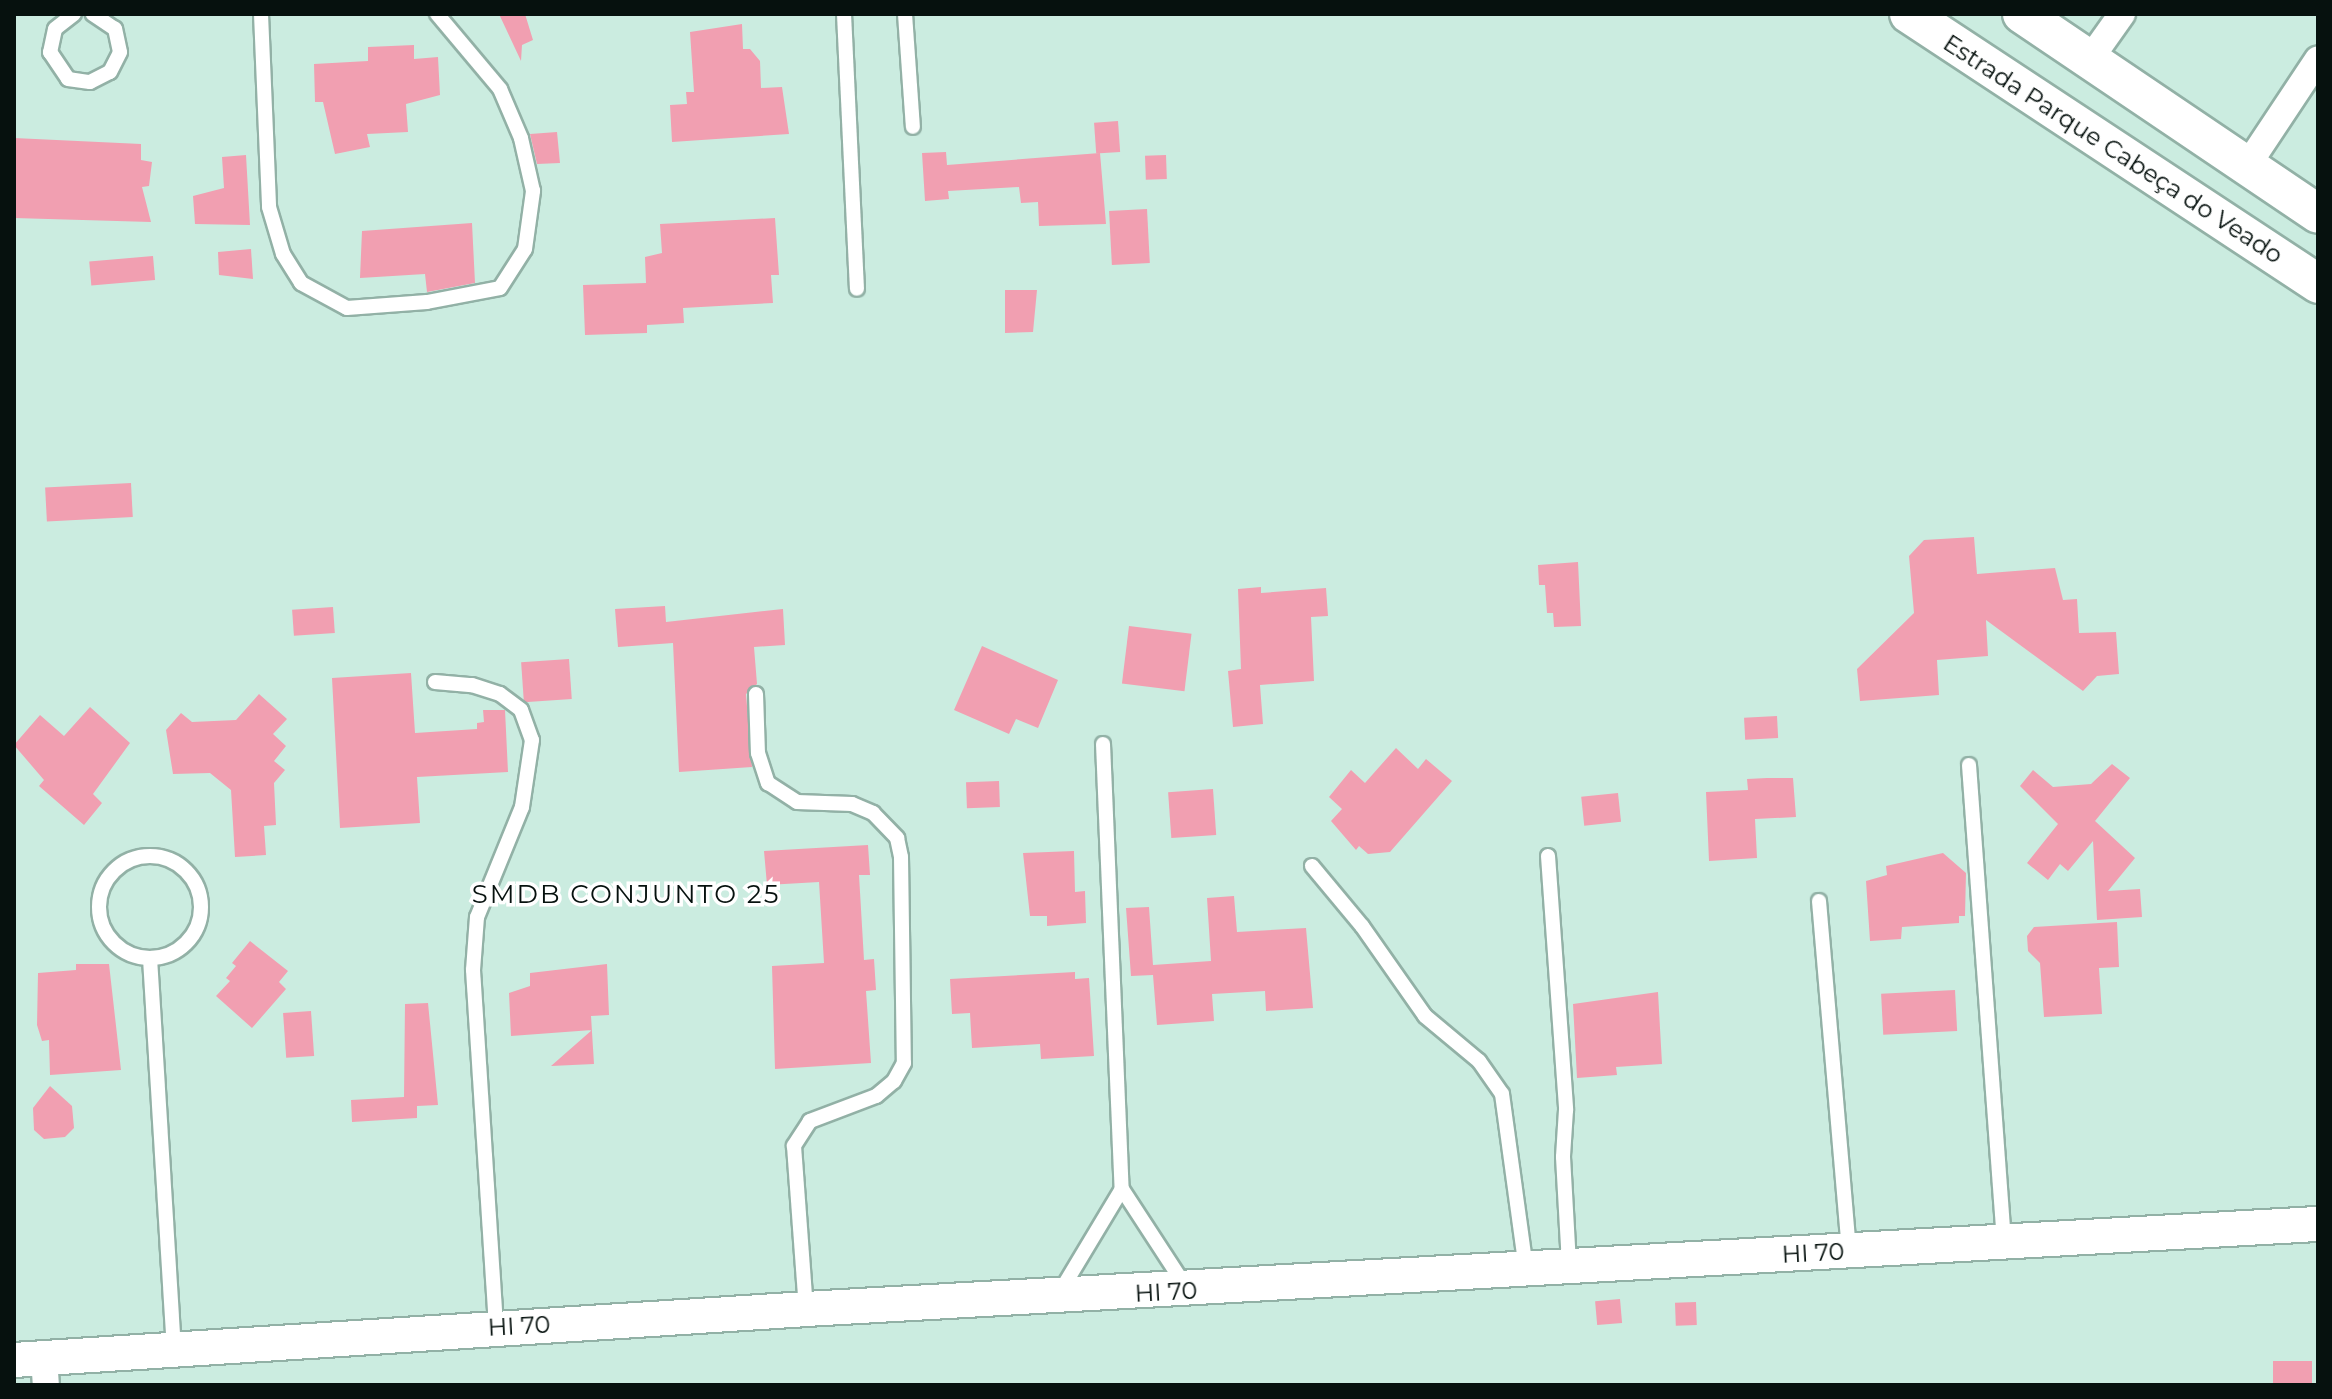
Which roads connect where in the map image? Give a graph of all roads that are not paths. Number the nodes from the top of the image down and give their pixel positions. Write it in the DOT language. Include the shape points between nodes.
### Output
graph roads {
  1 [pos="74,14"];
  2 [pos="96,14"];
  3 [pos="261,14"];
  4 [pos="437,14"];
  5 [pos="844,14"];
  6 [pos="905,14"];
  7 [pos="1909,14"];
  8 [pos="2022,14"];
  9 [pos="2122,14"];
  10 [pos="2090,59"];
  11 [pos="2318,59"];
  12 [pos="913,127"];
  13 [pos="2247,166"];
  14 [pos="2318,214"];
  15 [pos="2318,284"];
  16 [pos="857,289"];
  17 [pos="435,682"];
  18 [pos="756,694"];
  19 [pos="1103,744"];
  20 [pos="1969,765"];
  21 [pos="1548,856"];
  22 [pos="1312,866"];
  23 [pos="1819,901"];
  24 [pos="150,958"];
  25 [pos="1122,1189"];
  26 [pos="2318,1224"];
  27 [pos="2005,1243"];
  28 [pos="1849,1251"];
  29 [pos="1569,1266"];
  30 [pos="1526,1269"];
  31 [pos="1188,1291"];
  32 [pos="1057,1297"];
  33 [pos="806,1309"];
  34 [pos="496,1327"];
  35 [pos="174,1348"];
  36 [pos="35,1368"];
  1 -- 2 [label="lane" via="55,29 50,52 59,72 79,82 101,79 117,62 115,29"];
  3 -- 4 [label="lane" via="269,207 283,254 301,283 347,308 427,302 500,288 525,249 533,191 521,138 500,89"];
  5 -- 16 [label="lane"];
  6 -- 12 [label="lane"];
  7 -- 15 [label="main road, Estrada Parque Cabeça do Veado"];
  8 -- 10 [label="main road"];
  9 -- 10 [label="street"];
  10 -- 13 [label="main road"];
  11 -- 13 [label="street"];
  13 -- 14 [label="main road"];
  17 -- 34 [label="lane" via="500,694 521,710 532,740 522,807 477,917 473,970"];
  18 -- 33 [label="lane" via="758,753 768,783 797,802 852,804 873,813 897,838 901,857 904,1063 894,1081 876,1096 810,1121 794,1146"];
  19 -- 25 [label="lane"];
  20 -- 27 [label="lane"];
  21 -- 29 [label="lane" via="1566,1110"];
  22 -- 30 [label="lane" via="1425,1016 1479,1061 1502,1094"];
  23 -- 28 [label="lane"];
  24 -- 24 [label="lane" via="167,955 193,935 201,903 197,887 175,863 143,857 113,872 99,902 107,935 119,947"];
  24 -- 35 [label="lane"];
  25 -- 31 [label="lane"];
  25 -- 32 [label="lane"];
  26 -- 27 [label="street, HI 70"];
  27 -- 28 [label="street, HI 70"];
  28 -- 29 [label="street, HI 70"];
  29 -- 30 [label="street, HI 70"];
  30 -- 31 [label="street, HI 70"];
  31 -- 32 [label="street, HI 70"];
  32 -- 33 [label="street, HI 70"];
  33 -- 34 [label="street, HI 70"];
  34 -- 35 [label="street, HI 70"];
  35 -- 36 [label="street, HI 70"];
}
